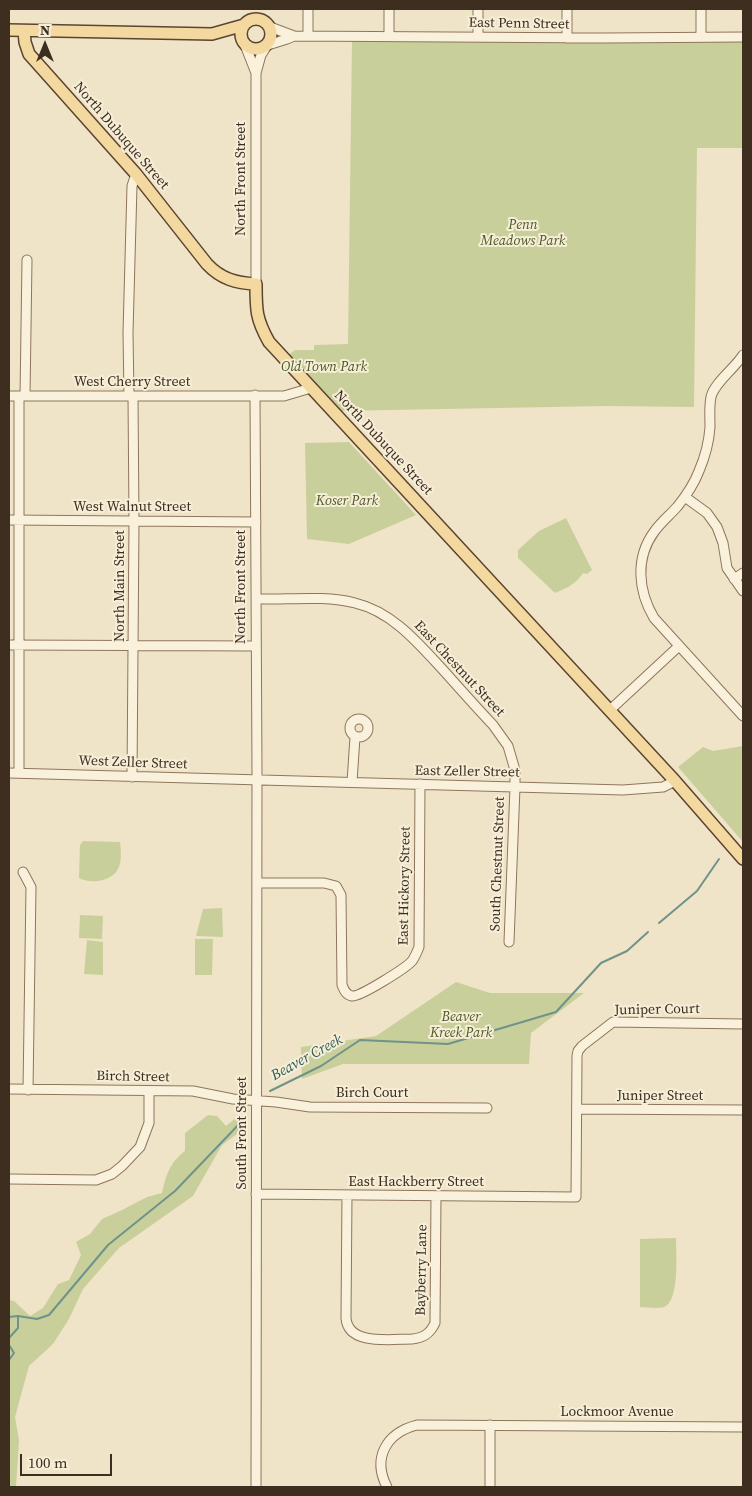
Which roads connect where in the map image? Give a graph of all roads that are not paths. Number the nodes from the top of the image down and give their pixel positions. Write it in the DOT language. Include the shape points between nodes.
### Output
graph roads {
  1 [pos="254,9"];
  2 [pos="262,9"];
  3 [pos="308,9"];
  4 [pos="389,9"];
  5 [pos="478,9"];
  6 [pos="567,9"];
  7 [pos="701,9"];
  8 [pos="246,23"];
  9 [pos="268,25"];
  10 [pos="9,30"];
  11 [pos="24,31"];
  12 [pos="212,34"];
  13 [pos="308,35"];
  14 [pos="294,36"];
  15 [pos="389,36"];
  16 [pos="478,36"];
  17 [pos="701,36"];
  18 [pos="743,37"];
  19 [pos="567,38"];
  20 [pos="244,44"];
  21 [pos="267,46"];
  22 [pos="256,73"];
  23 [pos="136,174"];
  24 [pos="27,260"];
  25 [pos="256,284"];
  26 [pos="743,355"];
  27 [pos="311,388"];
  28 [pos="255,395"];
  29 [pos="9,396"];
  30 [pos="22,396"];
  31 [pos="131,396"];
  32 [pos="685,497"];
  33 [pos="9,520"];
  34 [pos="19,520"];
  35 [pos="134,521"];
  36 [pos="256,522"];
  37 [pos="743,573"];
  38 [pos="734,579"];
  39 [pos="743,592"];
  40 [pos="256,599"];
  41 [pos="9,645"];
  42 [pos="19,645"];
  43 [pos="133,645"];
  44 [pos="256,646"];
  45 [pos="679,646"];
  46 [pos="610,710"];
  47 [pos="743,716"];
  48 [pos="355,736"];
  49 [pos="9,773"];
  50 [pos="19,773"];
  51 [pos="132,777"];
  52 [pos="256,779"];
  53 [pos="675,781"];
  54 [pos="352,782"];
  55 [pos="420,784"];
  56 [pos="515,786"];
  57 [pos="743,859"];
  58 [pos="23,872"];
  59 [pos="257,882"];
  60 [pos="509,942"];
  61 [pos="743,1024"];
  62 [pos="9,1089"];
  63 [pos="28,1090"];
  64 [pos="148,1092"];
  65 [pos="257,1100"];
  66 [pos="487,1108"];
  67 [pos="577,1109"];
  68 [pos="743,1110"];
  69 [pos="9,1179"];
  70 [pos="256,1194"];
  71 [pos="347,1195"];
  72 [pos="436,1196"];
  73 [pos="576,1197"];
  74 [pos="490,1425"];
  75 [pos="743,1427"];
  76 [pos="256,1487"];
  77 [pos="387,1487"];
  78 [pos="490,1487"];
  1 -- 8 [label="main road"];
  2 -- 9 [label="main road"];
  3 -- 13 [label="street"];
  4 -- 15 [label="street"];
  5 -- 16 [label="street"];
  6 -- 19 [label="street"];
  7 -- 17 [label="street"];
  8 -- 9 [label="main road" via="257,19"];
  8 -- 12 [label="main road"];
  8 -- 20 [label="main road" via="241,34"];
  9 -- 14 [label="street, East Penn Street"];
  9 -- 21 [label="main road" via="271,38"];
  10 -- 11 [label="main road"];
  11 -- 12 [label="main road"];
  11 -- 23 [label="main road, North Dubuque Street" via="29,54"];
  12 -- 20 [label="main road"];
  13 -- 14 [label="street, East Penn Street"];
  13 -- 15 [label="street, East Penn Street"];
  14 -- 21 [label="street, East Penn Street"];
  15 -- 16 [label="street, East Penn Street"];
  16 -- 19 [label="street, East Penn Street"];
  17 -- 18 [label="street, East Penn Street"];
  17 -- 19 [label="street, East Penn Street"];
  20 -- 21 [label="main road" via="256,50"];
  20 -- 22 [label="street, North Front Street"];
  21 -- 22 [label="street, North Front Street"];
  22 -- 25 [label="street, North Front Street"];
  23 -- 25 [label="main road, North Dubuque Street" via="212,270 229,280"];
  23 -- 31 [label="street, North Main Street" via="131,195 128,333"];
  24 -- 30 [label="street"];
  25 -- 27 [label="main road, North Dubuque Street" via="259,325 269,342"];
  26 -- 32 [label="street" via="711,396 707,448"];
  27 -- 28 [label="street, West Cherry Street" via="284,396"];
  27 -- 46 [label="main road, North Dubuque Street"];
  28 -- 31 [label="street, West Cherry Street"];
  28 -- 36 [label="street, North Front Street"];
  29 -- 30 [label="street, West Cherry Street"];
  30 -- 31 [label="street, West Cherry Street"];
  30 -- 34 [label="street"];
  31 -- 35 [label="street, North Main Street"];
  32 -- 38 [label="street" via="707,513 717,527 726,564"];
  32 -- 45 [label="street" via="648,542 640,577 648,608"];
  33 -- 34 [label="street, West Walnut Street"];
  34 -- 35 [label="street, West Walnut Street"];
  34 -- 42 [label="street"];
  35 -- 36 [label="street, West Walnut Street"];
  35 -- 43 [label="street, North Main Street"];
  36 -- 40 [label="street, North Front Street"];
  37 -- 38 [label="street"];
  38 -- 39 [label="street"];
  40 -- 44 [label="street, North Front Street"];
  40 -- 56 [label="street, East Chestnut Street" via="353,602 397,623 503,738 513,759"];
  41 -- 42 [label="street"];
  42 -- 43 [label="street"];
  42 -- 50 [label="street"];
  43 -- 44 [label="street"];
  43 -- 51 [label="street, North Main Street"];
  44 -- 52 [label="street, North Front Street"];
  45 -- 46 [label="street"];
  45 -- 47 [label="street"];
  46 -- 53 [label="main road, North Dubuque Street"];
  48 -- 54 [label="street"];
  49 -- 50 [label="street, West Zeller Street"];
  50 -- 51 [label="street, West Zeller Street"];
  51 -- 52 [label="street, West Zeller Street"];
  52 -- 54 [label="street, East Zeller Street"];
  52 -- 59 [label="street, South Front Street"];
  53 -- 56 [label="street, East Zeller Street" via="663,787 623,790"];
  53 -- 57 [label="main road, North Dubuque Street"];
  54 -- 55 [label="street, East Zeller Street"];
  55 -- 56 [label="street, East Zeller Street"];
  55 -- 59 [label="street, East Hickory Street" via="419,947 408,965 362,994 348,995 342,985 341,896 336,886"];
  56 -- 60 [label="street, South Chestnut Street"];
  58 -- 63 [label="street" via="31,887"];
  59 -- 65 [label="street, South Front Street"];
  61 -- 67 [label="street, Juniper Court" via="610,1023 578,1051"];
  62 -- 63 [label="street, Birch Street"];
  63 -- 64 [label="street, Birch Street"];
  64 -- 65 [label="street, Birch Street" via="193,1091"];
  64 -- 69 [label="street" via="148,1123 140,1147 112,1174 96,1180"];
  65 -- 66 [label="street, Birch Court" via="310,1107"];
  65 -- 70 [label="street, South Front Street"];
  67 -- 68 [label="street, Juniper Street"];
  67 -- 73 [label="street, Juniper Court"];
  70 -- 71 [label="street, East Hackberry Street"];
  70 -- 76 [label="street, South Front Street"];
  71 -- 72 [label="street, East Hackberry Street"];
  71 -- 72 [label="street, Bayberry Lane" via="348,1327 364,1338 412,1339 428,1334 435,1323"];
  72 -- 73 [label="street, East Hackberry Street"];
  74 -- 75 [label="street, Lockmoor Avenue"];
  74 -- 77 [label="street, Lockmoor Avenue" via="417,1425 405,1428 394,1436 382,1456 380,1467"];
  74 -- 78 [label="street"];
}
